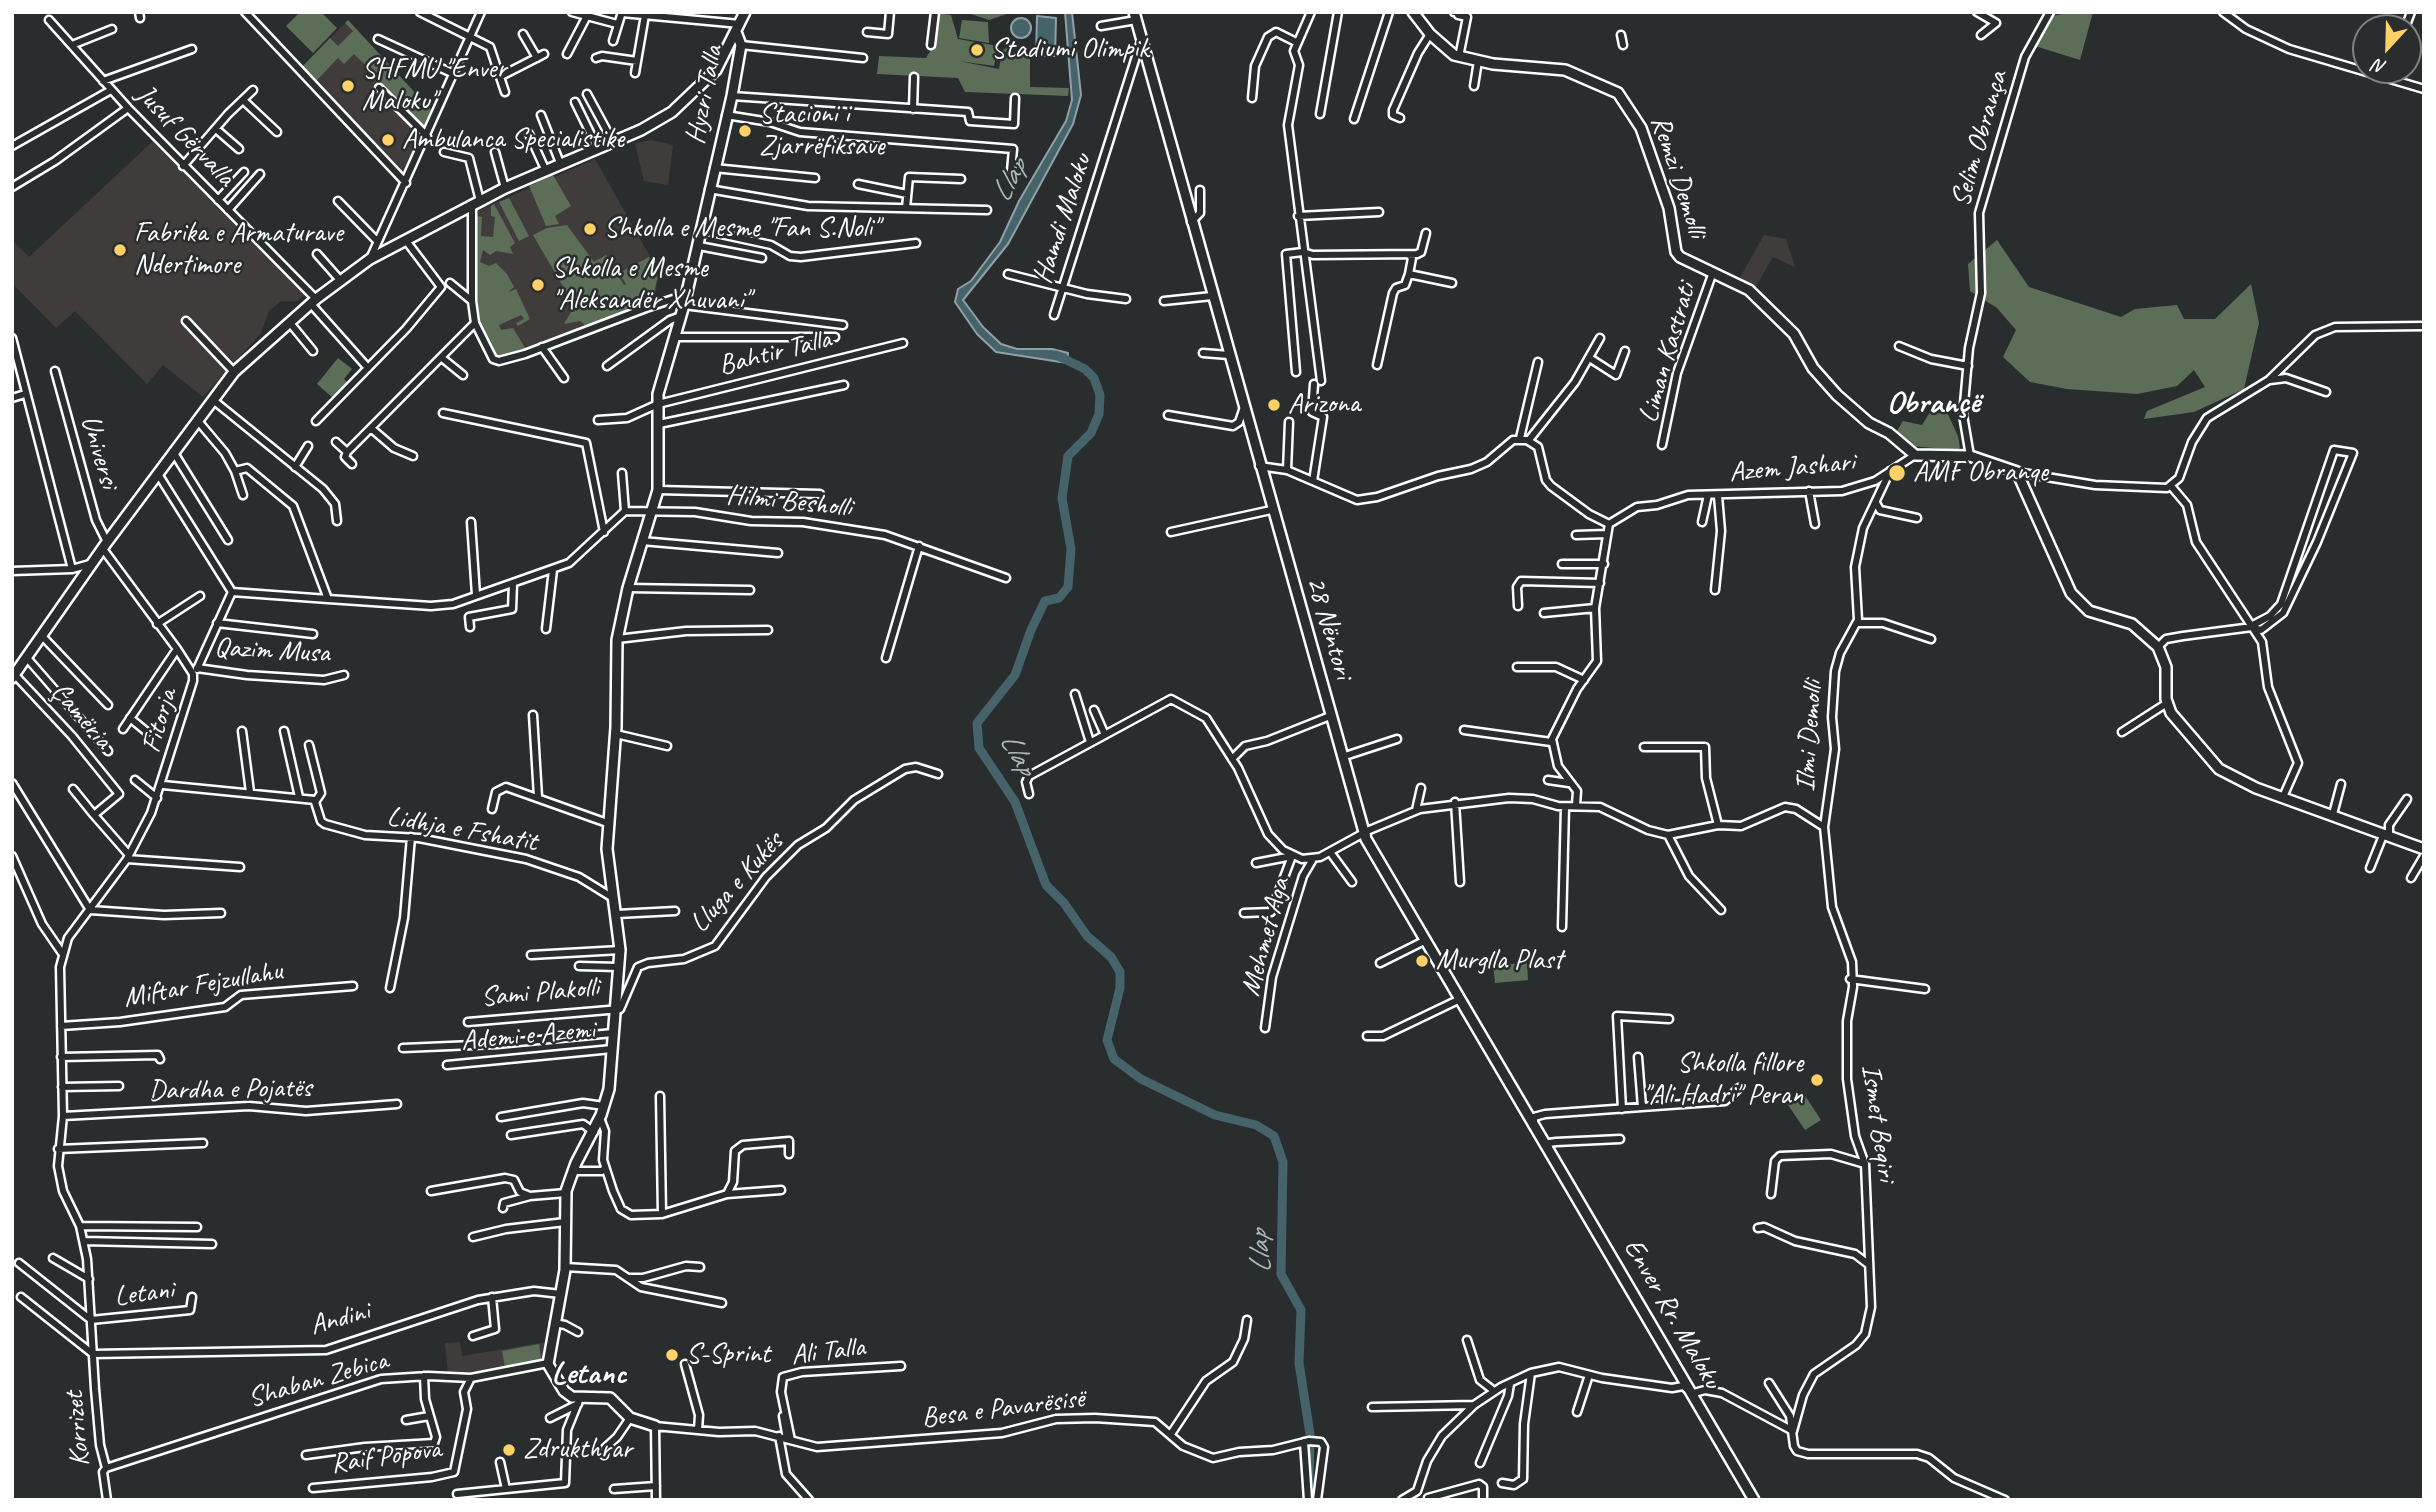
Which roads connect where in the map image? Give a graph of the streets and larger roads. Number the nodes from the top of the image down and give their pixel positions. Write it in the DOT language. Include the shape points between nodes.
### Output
graph roads {
  1 [pos="245,12"];
  2 [pos="420,12"];
  3 [pos="481,12"];
  4 [pos="573,12"];
  5 [pos="622,12"];
  6 [pos="745,12"];
  7 [pos="890,12"];
  8 [pos="935,12"];
  9 [pos="1311,12"];
  10 [pos="1338,12"];
  11 [pos="1389,12"];
  12 [pos="1413,12"];
  13 [pos="1977,12"];
  14 [pos="2050,12"];
  15 [pos="2223,12"];
  16 [pos="1456,13"];
  17 [pos="670,14"];
  18 [pos="588,15"];
  19 [pos="645,15"];
  20 [pos="696,16"];
  21 [pos="1135,16"];
  22 [pos="49,20"];
  23 [pos="617,24"];
  24 [pos="1101,26"];
  25 [pos="738,28"];
  26 [pos="112,29"];
  27 [pos="867,32"];
  28 [pos="523,34"];
  29 [pos="1430,34"];
  30 [pos="1981,35"];
  31 [pos="471,36"];
  32 [pos="1621,36"];
  33 [pos="378,39"];
  34 [pos="1140,40"];
  35 [pos="613,41"];
  36 [pos="1296,42"];
  37 [pos="72,45"];
  38 [pos="741,45"];
  39 [pos="931,45"];
  40 [pos="1623,45"];
  41 [pos="192,49"];
  42 [pos="567,54"];
  43 [pos="1459,57"];
  44 [pos="596,58"];
  45 [pos="863,58"];
  46 [pos="637,61"];
  47 [pos="1478,61"];
  48 [pos="2352,65"];
  49 [pos="635,73"];
  50 [pos="454,74"];
  51 [pos="501,76"];
  52 [pos="914,77"];
  53 [pos="103,81"];
  54 [pos="1474,86"];
  55 [pos="379,89"];
  56 [pos="111,90"];
  57 [pos="254,90"];
  58 [pos="505,92"];
  59 [pos="587,94"];
  60 [pos="732,96"];
  61 [pos="1014,98"];
  62 [pos="1252,98"];
  63 [pos="243,100"];
  64 [pos="575,102"];
  65 [pos="128,108"];
  66 [pos="913,109"];
  67 [pos="1320,114"];
  68 [pos="541,115"];
  69 [pos="726,115"];
  70 [pos="1400,118"];
  71 [pos="1354,119"];
  72 [pos="216,129"];
  73 [pos="277,132"];
  74 [pos="529,134"];
  75 [pos="427,136"];
  76 [pos="1112,136"];
  77 [pos="1122,136"];
  78 [pos="613,142"];
  79 [pos="12,146"];
  80 [pos="239,149"];
  81 [pos="597,149"];
  82 [pos="444,152"];
  83 [pos="495,152"];
  84 [pos="561,163"];
  85 [pos="183,166"];
  86 [pos="714,168"];
  87 [pos="545,169"];
  88 [pos="244,172"];
  89 [pos="1011,172"];
  90 [pos="260,174"];
  91 [pos="815,178"];
  92 [pos="961,179"];
  93 [pos="405,183"];
  94 [pos="858,184"];
  95 [pos="12,187"];
  96 [pos="505,188"];
  97 [pos="709,190"];
  98 [pos="1200,190"];
  99 [pos="907,194"];
  100 [pos="218,200"];
  101 [pos="338,201"];
  102 [pos="476,203"];
  103 [pos="906,208"];
  104 [pos="229,210"];
  105 [pos="987,210"];
  106 [pos="1379,212"];
  107 [pos="1297,216"];
  108 [pos="1191,222"];
  109 [pos="702,230"];
  110 [pos="1426,233"];
  111 [pos="377,241"];
  112 [pos="407,242"];
  113 [pos="916,243"];
  114 [pos="699,246"];
  115 [pos="1303,252"];
  116 [pos="317,254"];
  117 [pos="1409,254"];
  118 [pos="762,258"];
  119 [pos="370,259"];
  120 [pos="1713,272"];
  121 [pos="1008,274"];
  122 [pos="1409,274"];
  123 [pos="340,280"];
  124 [pos="450,283"];
  125 [pos="1452,283"];
  126 [pos="1063,288"];
  127 [pos="1212,296"];
  128 [pos="1126,299"];
  129 [pos="314,301"];
  130 [pos="472,301"];
  131 [pos="685,301"];
  132 [pos="1164,301"];
  133 [pos="681,316"];
  134 [pos="1054,316"];
  135 [pos="186,321"];
  136 [pos="290,323"];
  137 [pos="475,323"];
  138 [pos="843,325"];
  139 [pos="2424,326"];
  140 [pos="675,337"];
  141 [pos="835,337"];
  142 [pos="12,338"];
  143 [pos="1600,338"];
  144 [pos="902,343"];
  145 [pos="1899,346"];
  146 [pos="542,347"];
  147 [pos="313,351"];
  148 [pos="1625,351"];
  149 [pos="1203,353"];
  150 [pos="1228,355"];
  151 [pos="442,358"];
  152 [pos="1591,359"];
  153 [pos="1538,362"];
  154 [pos="16,365"];
  155 [pos="1377,365"];
  156 [pos="607,366"];
  157 [pos="1968,366"];
  158 [pos="368,369"];
  159 [pos="55,371"];
  160 [pos="234,372"];
  161 [pos="1296,372"];
  162 [pos="463,375"];
  163 [pos="564,378"];
  164 [pos="1321,380"];
  165 [pos="2269,380"];
  166 [pos="1314,384"];
  167 [pos="844,385"];
  168 [pos="2326,392"];
  169 [pos="25,394"];
  170 [pos="12,398"];
  171 [pos="213,400"];
  172 [pos="658,404"];
  173 [pos="1243,410"];
  174 [pos="443,413"];
  175 [pos="1168,415"];
  176 [pos="598,420"];
  177 [pos="198,421"];
  178 [pos="316,421"];
  179 [pos="1289,422"];
  180 [pos="659,424"];
  181 [pos="372,429"];
  182 [pos="1520,438"];
  183 [pos="1529,440"];
  184 [pos="336,442"];
  185 [pos="1662,445"];
  186 [pos="308,446"];
  187 [pos="347,452"];
  188 [pos="174,453"];
  189 [pos="1915,455"];
  190 [pos="413,456"];
  191 [pos="1970,456"];
  192 [pos="352,464"];
  193 [pos="1259,466"];
  194 [pos="295,467"];
  195 [pos="1287,470"];
  196 [pos="235,471"];
  197 [pos="1891,471"];
  198 [pos="2017,472"];
  199 [pos="622,473"];
  200 [pos="158,474"];
  201 [pos="1313,481"];
  202 [pos="2171,486"];
  203 [pos="658,490"];
  204 [pos="1809,491"];
  205 [pos="820,494"];
  206 [pos="243,495"];
  207 [pos="1707,495"];
  208 [pos="1718,496"];
  209 [pos="1875,501"];
  210 [pos="1271,510"];
  211 [pos="625,511"];
  212 [pos="652,511"];
  213 [pos="1917,517"];
  214 [pos="337,521"];
  215 [pos="471,522"];
  216 [pos="1702,522"];
  217 [pos="1609,524"];
  218 [pos="1815,524"];
  219 [pos="604,532"];
  220 [pos="1171,532"];
  221 [pos="1607,534"];
  222 [pos="1576,535"];
  223 [pos="228,540"];
  224 [pos="642,541"];
  225 [pos="105,545"];
  226 [pos="919,546"];
  227 [pos="778,553"];
  228 [pos="2309,561"];
  229 [pos="92,564"];
  230 [pos="1604,564"];
  231 [pos="1562,565"];
  232 [pos="2294,565"];
  233 [pos="72,569"];
  234 [pos="552,570"];
  235 [pos="12,571"];
  236 [pos="1006,578"];
  237 [pos="1600,583"];
  238 [pos="513,584"];
  239 [pos="628,588"];
  240 [pos="750,590"];
  241 [pos="1716,590"];
  242 [pos="232,592"];
  243 [pos="476,595"];
  244 [pos="200,596"];
  245 [pos="328,599"];
  246 [pos="1595,605"];
  247 [pos="1518,606"];
  248 [pos="1544,613"];
  249 [pos="217,623"];
  250 [pos="1857,623"];
  251 [pos="157,624"];
  252 [pos="470,626"];
  253 [pos="2251,626"];
  254 [pos="546,629"];
  255 [pos="768,630"];
  256 [pos="313,634"];
  257 [pos="42,636"];
  258 [pos="617,639"];
  259 [pos="1931,639"];
  260 [pos="2158,647"];
  261 [pos="177,649"];
  262 [pos="27,658"];
  263 [pos="886,659"];
  264 [pos="1517,667"];
  265 [pos="195,671"];
  266 [pos="15,672"];
  267 [pos="344,676"];
  268 [pos="1584,680"];
  269 [pos="1076,694"];
  270 [pos="2166,703"];
  271 [pos="108,705"];
  272 [pos="1094,710"];
  273 [pos="533,715"];
  274 [pos="1330,716"];
  275 [pos="130,718"];
  276 [pos="123,729"];
  277 [pos="1464,730"];
  278 [pos="242,731"];
  279 [pos="284,731"];
  280 [pos="147,732"];
  281 [pos="2122,732"];
  282 [pos="616,734"];
  283 [pos="1105,735"];
  284 [pos="1397,739"];
  285 [pos="1090,742"];
  286 [pos="1551,742"];
  287 [pos="309,745"];
  288 [pos="667,746"];
  289 [pos="1644,747"];
  290 [pos="108,751"];
  291 [pos="1342,758"];
  292 [pos="1232,759"];
  293 [pos="938,774"];
  294 [pos="135,780"];
  295 [pos="1548,780"];
  296 [pos="12,783"];
  297 [pos="1571,783"];
  298 [pos="2341,784"];
  299 [pos="163,785"];
  300 [pos="74,789"];
  301 [pos="1421,789"];
  302 [pos="250,792"];
  303 [pos="1029,794"];
  304 [pos="299,797"];
  305 [pos="538,797"];
  306 [pos="2283,797"];
  307 [pos="157,798"];
  308 [pos="2407,799"];
  309 [pos="315,800"];
  310 [pos="1455,802"];
  311 [pos="1576,805"];
  312 [pos="1565,807"];
  313 [pos="492,809"];
  314 [pos="1416,810"];
  315 [pos="2333,814"];
  316 [pos="94,815"];
  317 [pos="610,824"];
  318 [pos="1718,825"];
  319 [pos="1824,827"];
  320 [pos="2386,834"];
  321 [pos="1668,835"];
  322 [pos="411,837"];
  323 [pos="1366,839"];
  324 [pos="2424,849"];
  325 [pos="1330,852"];
  326 [pos="12,856"];
  327 [pos="1292,856"];
  328 [pos="2424,856"];
  329 [pos="128,857"];
  330 [pos="1313,859"];
  331 [pos="1256,863"];
  332 [pos="240,867"];
  333 [pos="2370,868"];
  334 [pos="2412,878"];
  335 [pos="1352,882"];
  336 [pos="1460,882"];
  337 [pos="613,898"];
  338 [pos="90,910"];
  339 [pos="1721,910"];
  340 [pos="675,911"];
  341 [pos="221,913"];
  342 [pos="1244,913"];
  343 [pos="617,914"];
  344 [pos="1562,927"];
  345 [pos="1430,946"];
  346 [pos="620,950"];
  347 [pos="62,953"];
  348 [pos="531,954"];
  349 [pos="1380,963"];
  350 [pos="579,966"];
  351 [pos="618,967"];
  352 [pos="1850,979"];
  353 [pos="353,986"];
  354 [pos="1853,987"];
  355 [pos="390,988"];
  356 [pos="1925,989"];
  357 [pos="1464,1005"];
  358 [pos="615,1010"];
  359 [pos="1669,1019"];
  360 [pos="468,1022"];
  361 [pos="61,1026"];
  362 [pos="1265,1028"];
  363 [pos="613,1033"];
  364 [pos="1367,1036"];
  365 [pos="404,1048"];
  366 [pos="612,1049"];
  367 [pos="61,1057"];
  368 [pos="1638,1057"];
  369 [pos="160,1059"];
  370 [pos="447,1065"];
  371 [pos="119,1086"];
  372 [pos="62,1087"];
  373 [pos="1739,1088"];
  374 [pos="660,1096"];
  375 [pos="397,1104"];
  376 [pos="604,1106"];
  377 [pos="1642,1107"];
  378 [pos="1622,1109"];
  379 [pos="63,1116"];
  380 [pos="501,1117"];
  381 [pos="600,1118"];
  382 [pos="1535,1124"];
  383 [pos="594,1132"];
  384 [pos="511,1135"];
  385 [pos="1620,1139"];
  386 [pos="204,1143"];
  387 [pos="58,1149"];
  388 [pos="1550,1151"];
  389 [pos="789,1154"];
  390 [pos="1866,1164"];
  391 [pos="605,1168"];
  392 [pos="572,1171"];
  393 [pos="781,1190"];
  394 [pos="431,1191"];
  395 [pos="566,1193"];
  396 [pos="727,1194"];
  397 [pos="1771,1194"];
  398 [pos="530,1196"];
  399 [pos="503,1208"];
  400 [pos="662,1214"];
  401 [pos="565,1222"];
  402 [pos="80,1226"];
  403 [pos="197,1227"];
  404 [pos="1758,1228"];
  405 [pos="472,1237"];
  406 [pos="84,1241"];
  407 [pos="212,1244"];
  408 [pos="53,1258"];
  409 [pos="19,1263"];
  410 [pos="1868,1264"];
  411 [pos="565,1267"];
  412 [pos="700,1267"];
  413 [pos="629,1278"];
  414 [pos="89,1279"];
  415 [pos="561,1294"];
  416 [pos="21,1297"];
  417 [pos="192,1297"];
  418 [pos="492,1297"];
  419 [pos="722,1303"];
  420 [pos="91,1320"];
  421 [pos="1247,1320"];
  422 [pos="554,1324"];
  423 [pos="578,1332"];
  424 [pos="474,1336"];
  425 [pos="1467,1340"];
  426 [pos="195,1353"];
  427 [pos="93,1354"];
  428 [pos="548,1363"];
  429 [pos="685,1364"];
  430 [pos="901,1366"];
  431 [pos="1531,1373"];
  432 [pos="1589,1375"];
  433 [pos="424,1376"];
  434 [pos="471,1378"];
  435 [pos="777,1379"];
  436 [pos="1769,1383"];
  437 [pos="1510,1384"];
  438 [pos="1494,1391"];
  439 [pos="1690,1391"];
  440 [pos="1696,1400"];
  441 [pos="579,1401"];
  442 [pos="1474,1405"];
  443 [pos="1372,1407"];
  444 [pos="1577,1412"];
  445 [pos="429,1416"];
  446 [pos="550,1418"];
  447 [pos="630,1418"];
  448 [pos="405,1420"];
  449 [pos="659,1426"];
  450 [pos="698,1430"];
  451 [pos="1793,1431"];
  452 [pos="1171,1434"];
  453 [pos="786,1438"];
  454 [pos="1307,1441"];
  455 [pos="306,1455"];
  456 [pos="604,1455"];
  457 [pos="500,1461"];
  458 [pos="1479,1464"];
  459 [pos="106,1468"];
  460 [pos="1502,1483"];
  461 [pos="656,1486"];
  462 [pos="313,1488"];
  463 [pos="506,1489"];
  464 [pos="614,1489"];
  465 [pos="1417,1491"];
  466 [pos="457,1494"];
  467 [pos="1430,1499"];
  468 [pos="107,1500"];
  469 [pos="656,1500"];
  470 [pos="809,1500"];
  471 [pos="1308,1500"];
  472 [pos="1317,1500"];
  473 [pos="1402,1500"];
  474 [pos="1483,1500"];
  475 [pos="1754,1500"];
  476 [pos="2005,1500"];
  1 -- 93 [label="street"];
  2 -- 31 [label="street"];
  3 -- 31 [label="street"];
  4 -- 18 [label="street"];
  5 -- 19 [label="street"];
  5 -- 23 [label="street"];
  6 -- 25 [label="street"];
  7 -- 27 [label="street" via="888,34"];
  8 -- 39 [label="street"];
  9 -- 36 [label="street"];
  10 -- 67 [label="street"];
  11 -- 71 [label="street"];
  12 -- 29 [label="street, Remzi Demolli"];
  13 -- 30 [label="street" via="1996,23"];
  14 -- 157 [label="street, Selim Obrança" via="2025,57 1981,204 1982,293"];
  15 -- 48 [label="street" via="2289,50"];
  16 -- 43 [label="street" via="1467,17"];
  17 -- 19 [label="street"];
  17 -- 20 [label="street"];
  18 -- 23 [label="street"];
  18 -- 42 [label="street"];
  19 -- 46 [label="street"];
  20 -- 25 [label="street"];
  21 -- 24 [label="street, 28 Nëntori"];
  21 -- 34 [label="street, 28 Nëntori"];
  22 -- 37 [label="street, Jusuf Gërvalla"];
  23 -- 35 [label="street"];
  25 -- 38 [label="street, Hyzri Talla"];
  25 -- 78 [label="street" via="718,67 697,91 653,124"];
  26 -- 37 [label="street"];
  28 -- 51 [label="street" via="540,56"];
  29 -- 43 [label="street, Remzi Demolli"];
  29 -- 70 [label="street" via="1393,110"];
  31 -- 50 [label="street"];
  31 -- 51 [label="street" via="490,47"];
  32 -- 40 [label="street"];
  33 -- 50 [label="street"];
  34 -- 76 [label="street, Hamdi Maloku" via="1140,54"];
  34 -- 108 [label="street, 28 Nëntori"];
  36 -- 62 [label="street" via="1276,32 1268,37 1255,66"];
  36 -- 107 [label="street" via="1299,65 1288,125"];
  37 -- 53 [label="street, Jusuf Gërvalla"];
  38 -- 45 [label="street"];
  38 -- 60 [label="street, Hyzri Talla"];
  41 -- 53 [label="street"];
  43 -- 47 [label="street, Remzi Demolli"];
  44 -- 46 [label="street"];
  46 -- 49 [label="street"];
  47 -- 54 [label="street"];
  47 -- 120 [label="street, Remzi Demolli" via="1565,70 1618,93 1641,128 1669,208 1676,252 1690,264"];
  50 -- 75 [label="street"];
  51 -- 58 [label="street"];
  52 -- 66 [label="street"];
  53 -- 56 [label="street, Jusuf Gërvalla"];
  55 -- 75 [label="street"];
  56 -- 65 [label="street, Jusuf Gërvalla"];
  56 -- 79 [label="street, Jusuf Gërvalla"];
  57 -- 63 [label="street"];
  59 -- 78 [label="street"];
  60 -- 66 [label="street"];
  60 -- 69 [label="street, Hyzri Talla"];
  61 -- 66 [label="street" via="1014,124 970,121 968,112"];
  63 -- 72 [label="street"];
  63 -- 73 [label="street"];
  64 -- 81 [label="street"];
  65 -- 85 [label="street, Jusuf Gërvalla"];
  65 -- 95 [label="street"];
  68 -- 84 [label="street"];
  69 -- 86 [label="street, Hyzri Talla"];
  69 -- 89 [label="street" via="800,132 1013,149"];
  72 -- 80 [label="street"];
  72 -- 85 [label="street"];
  74 -- 87 [label="street"];
  75 -- 93 [label="street"];
  76 -- 77 [label="street, Hamdi Maloku"];
  76 -- 126 [label="street, Hamdi Maloku"];
  78 -- 81 [label="street"];
  81 -- 84 [label="street"];
  82 -- 102 [label="street" via="469,158"];
  83 -- 96 [label="street"];
  84 -- 87 [label="street"];
  85 -- 100 [label="street, Jusuf Gërvalla"];
  86 -- 91 [label="street, Hyzri Talla"];
  86 -- 97 [label="street, Hyzri Talla"];
  87 -- 96 [label="street"];
  88 -- 100 [label="street"];
  90 -- 104 [label="street, Jusuf Gërvalla"];
  92 -- 99 [label="street" via="911,176"];
  93 -- 111 [label="street"];
  94 -- 99 [label="street"];
  96 -- 102 [label="street"];
  97 -- 103 [label="street" via="808,206"];
  97 -- 109 [label="street, Hyzri Talla"];
  98 -- 108 [label="street" via="1200,213"];
  99 -- 103 [label="street"];
  100 -- 104 [label="street, Jusuf Gërvalla"];
  101 -- 111 [label="street"];
  102 -- 112 [label="street"];
  102 -- 130 [label="street"];
  103 -- 105 [label="street"];
  104 -- 129 [label="street, Jusuf Gërvalla"];
  106 -- 107 [label="street"];
  107 -- 115 [label="street"];
  108 -- 127 [label="street, 28 Nëntori"];
  109 -- 113 [label="street" via="771,245 801,257"];
  109 -- 114 [label="street, Hyzri Talla"];
  110 -- 117 [label="street" via="1421,253"];
  111 -- 119 [label="street"];
  112 -- 119 [label="street"];
  112 -- 158 [label="street" via="441,286"];
  114 -- 118 [label="street"];
  114 -- 131 [label="street, Hyzri Talla"];
  115 -- 117 [label="street"];
  115 -- 161 [label="street" via="1286,254"];
  115 -- 164 [label="street" via="1313,296"];
  116 -- 123 [label="street"];
  117 -- 122 [label="street"];
  119 -- 123 [label="street"];
  120 -- 185 [label="street, Liman Kastrati" via="1679,367"];
  120 -- 189 [label="street, Remzi Demolli" via="1742,285 1768,307 1794,334 1813,368 1837,395"];
  121 -- 126 [label="street"];
  122 -- 125 [label="street"];
  122 -- 155 [label="street" via="1405,285 1393,293"];
  123 -- 129 [label="street"];
  124 -- 130 [label="street"];
  126 -- 128 [label="street"];
  126 -- 134 [label="street, Hamdi Maloku"];
  127 -- 132 [label="street"];
  127 -- 150 [label="street, 28 Nëntori"];
  129 -- 136 [label="street"];
  129 -- 158 [label="street, Jusuf Gërvalla"];
  130 -- 137 [label="street"];
  131 -- 133 [label="street, Hyzri Talla"];
  131 -- 138 [label="street"];
  131 -- 146 [label="street" via="676,298 654,305"];
  133 -- 140 [label="street, Hyzri Talla"];
  133 -- 156 [label="street"];
  135 -- 160 [label="street"];
  136 -- 147 [label="street"];
  136 -- 160 [label="street"];
  137 -- 146 [label="street" via="493,359"];
  137 -- 151 [label="street"];
  139 -- 165 [label="street" via="2327,329"];
  140 -- 141 [label="street"];
  140 -- 172 [label="street, Hyzri Talla"];
  142 -- 154 [label="street"];
  143 -- 152 [label="street"];
  144 -- 172 [label="street, Bahtir Talla"];
  145 -- 157 [label="street" via="1931,359"];
  146 -- 163 [label="street"];
  148 -- 152 [label="street" via="1616,375"];
  149 -- 150 [label="street"];
  150 -- 173 [label="street, 28 Nëntori"];
  151 -- 162 [label="street"];
  151 -- 181 [label="street"];
  152 -- 183 [label="street"];
  153 -- 182 [label="street"];
  154 -- 169 [label="street"];
  157 -- 191 [label="street, Selim Obrança" via="1964,424"];
  158 -- 178 [label="street"];
  159 -- 225 [label="street, Universi"];
  160 -- 171 [label="street"];
  165 -- 168 [label="street" via="2286,379"];
  165 -- 202 [label="street" via="2207,418"];
  166 -- 201 [label="street" via="1312,412 1323,417"];
  167 -- 180 [label="street"];
  169 -- 170 [label="street"];
  169 -- 233 [label="street"];
  171 -- 177 [label="street"];
  171 -- 194 [label="street"];
  172 -- 176 [label="street" via="627,418"];
  172 -- 180 [label="street, Hyzri Talla"];
  173 -- 175 [label="street" via="1233,426"];
  173 -- 193 [label="street, 28 Nëntori"];
  174 -- 219 [label="street" via="586,443"];
  177 -- 188 [label="street"];
  177 -- 196 [label="street"];
  179 -- 195 [label="street"];
  180 -- 203 [label="street, Hyzri Talla"];
  181 -- 187 [label="street"];
  181 -- 190 [label="street" via="394,448"];
  182 -- 183 [label="street"];
  182 -- 201 [label="street" via="1480,466 1370,499 1350,499"];
  183 -- 217 [label="street" via="1538,447 1546,480 1553,488"];
  184 -- 187 [label="street"];
  186 -- 194 [label="street"];
  187 -- 192 [label="street" via="345,457"];
  188 -- 200 [label="street"];
  188 -- 223 [label="street"];
  189 -- 191 [label="street"];
  189 -- 197 [label="street, Azem Jashari"];
  191 -- 198 [label="street"];
  193 -- 195 [label="street"];
  193 -- 210 [label="street, 28 Nëntori"];
  194 -- 214 [label="street" via="330,496"];
  195 -- 201 [label="street"];
  196 -- 206 [label="street"];
  196 -- 245 [label="street" via="247,468 293,506"];
  197 -- 204 [label="street, Azem Jashari" via="1857,487"];
  197 -- 209 [label="street"];
  198 -- 202 [label="street" via="2095,485"];
  198 -- 260 [label="street" via="2075,599 2093,613 2132,624"];
  199 -- 211 [label="street"];
  200 -- 225 [label="street"];
  200 -- 242 [label="street"];
  202 -- 253 [label="street" via="2187,505 2196,542"];
  203 -- 205 [label="street"];
  203 -- 212 [label="street, Hyzri Talla"];
  204 -- 208 [label="street, Azem Jashari"];
  204 -- 218 [label="street"];
  207 -- 208 [label="street, Azem Jashari"];
  207 -- 216 [label="street, Azem Jashari"];
  207 -- 217 [label="street, Azem Jashari" via="1640,506"];
  208 -- 241 [label="street" via="1721,531"];
  209 -- 213 [label="street" via="1880,510"];
  209 -- 250 [label="street" via="1856,559"];
  210 -- 220 [label="street"];
  210 -- 274 [label="street, 28 Nëntori"];
  211 -- 212 [label="street, Hilmi Besholli"];
  211 -- 219 [label="street"];
  212 -- 224 [label="street, Sami Plakolli"];
  212 -- 226 [label="street, Hilmi Besholli" via="803,522 885,535"];
  215 -- 243 [label="street"];
  217 -- 221 [label="street"];
  219 -- 234 [label="street" via="569,563"];
  221 -- 222 [label="street"];
  221 -- 230 [label="street"];
  224 -- 227 [label="street"];
  224 -- 239 [label="street, Sami Plakolli"];
  225 -- 229 [label="street"];
  225 -- 251 [label="street, Fitorja"];
  226 -- 236 [label="street, Hilmi Besholli"];
  226 -- 263 [label="street"];
  228 -- 232 [label="street"];
  228 -- 232 [label="street" via="2353,453 2337,448 2332,455"];
  228 -- 253 [label="street" via="2283,613 2261,630"];
  229 -- 233 [label="street"];
  229 -- 257 [label="street"];
  230 -- 231 [label="street"];
  230 -- 237 [label="street"];
  232 -- 253 [label="street" via="2276,611"];
  233 -- 235 [label="street"];
  234 -- 238 [label="street"];
  234 -- 254 [label="street"];
  237 -- 246 [label="street"];
  237 -- 247 [label="street" via="1521,581"];
  238 -- 243 [label="street"];
  238 -- 252 [label="street" via="512,610 469,617"];
  239 -- 240 [label="street"];
  239 -- 258 [label="street, Sami Plakolli"];
  242 -- 245 [label="street"];
  242 -- 249 [label="street"];
  243 -- 245 [label="street" via="431,606"];
  244 -- 251 [label="street"];
  246 -- 248 [label="street"];
  246 -- 268 [label="street" via="1597,661"];
  249 -- 256 [label="street"];
  249 -- 265 [label="street"];
  250 -- 259 [label="street" via="1883,623"];
  250 -- 319 [label="street, Ilmi Demolli" via="1835,671 1835,749"];
  251 -- 261 [label="street, Fitorja"];
  253 -- 260 [label="street" via="2166,639"];
  253 -- 306 [label="street" via="2262,642 2269,687 2298,766"];
  255 -- 258 [label="street" via="686,631"];
  257 -- 262 [label="street"];
  257 -- 271 [label="street"];
  258 -- 282 [label="street, Sami Plakolli"];
  260 -- 270 [label="street" via="2166,667"];
  261 -- 265 [label="street, Fitorja"];
  261 -- 275 [label="street"];
  262 -- 266 [label="street"];
  262 -- 290 [label="street"];
  264 -- 268 [label="street" via="1556,667"];
  265 -- 267 [label="street, Qazim Musa" via="324,680"];
  265 -- 299 [label="street, Fitorja"];
  266 -- 316 [label="street, Çamëria" via="118,791"];
  268 -- 286 [label="street"];
  269 -- 285 [label="street"];
  270 -- 281 [label="street"];
  270 -- 306 [label="street" via="2175,720 2219,769"];
  272 -- 283 [label="street"];
  273 -- 305 [label="street"];
  274 -- 291 [label="street, 28 Nëntori"];
  274 -- 292 [label="street" via="1245,746"];
  275 -- 276 [label="street"];
  275 -- 280 [label="street"];
  277 -- 286 [label="street"];
  278 -- 302 [label="street"];
  279 -- 304 [label="street"];
  282 -- 288 [label="street"];
  282 -- 317 [label="street, Sami Plakolli"];
  283 -- 285 [label="street"];
  283 -- 292 [label="street" via="1174,700 1206,718"];
  284 -- 291 [label="street"];
  285 -- 303 [label="street" via="1030,776"];
  286 -- 297 [label="street" via="1558,766"];
  287 -- 309 [label="street" via="321,793"];
  289 -- 318 [label="street" via="1705,747 1706,778"];
  291 -- 323 [label="street, 28 Nëntori"];
  292 -- 327 [label="street" via="1268,834"];
  293 -- 358 [label="street, Lluga e Kukës" via="916,767 905,769 854,800 766,877 715,946 684,959 638,967 620,1009"];
  294 -- 307 [label="street, Fitorja"];
  295 -- 297 [label="street"];
  296 -- 338 [label="street"];
  297 -- 311 [label="street" via="1577,791"];
  298 -- 315 [label="street"];
  299 -- 302 [label="street"];
  299 -- 307 [label="street, Fitorja"];
  300 -- 316 [label="street, Çamëria"];
  301 -- 314 [label="street"];
  302 -- 304 [label="street"];
  304 -- 309 [label="street"];
  305 -- 313 [label="street" via="504,786 496,792"];
  305 -- 317 [label="street"];
  306 -- 315 [label="street"];
  307 -- 329 [label="street, Fitorja"];
  308 -- 320 [label="street"];
  309 -- 322 [label="street, Lidhja e Fshatit" via="325,824 365,835"];
  310 -- 312 [label="street" via="1522,798"];
  310 -- 314 [label="street"];
  310 -- 336 [label="street"];
  311 -- 312 [label="street"];
  311 -- 321 [label="street" via="1600,807"];
  312 -- 344 [label="street"];
  314 -- 323 [label="street" via="1367,831"];
  315 -- 320 [label="street"];
  316 -- 329 [label="street, Çamëria"];
  317 -- 337 [label="street, Sami Plakolli" via="607,849"];
  318 -- 319 [label="street" via="1741,827 1789,807"];
  318 -- 321 [label="street"];
  319 -- 352 [label="street, Ilmi Demolli" via="1832,906 1852,962"];
  320 -- 324 [label="street"];
  320 -- 333 [label="street"];
  321 -- 339 [label="street" via="1689,876"];
  322 -- 337 [label="street, Lidhja e Fshatit" via="557,868"];
  322 -- 355 [label="street" via="404,918"];
  323 -- 325 [label="street" via="1362,834"];
  323 -- 345 [label="street, Enver Rr. Maloku"];
  325 -- 330 [label="street"];
  325 -- 335 [label="street"];
  326 -- 347 [label="street" via="42,924"];
  327 -- 330 [label="street"];
  327 -- 331 [label="street"];
  327 -- 342 [label="street" via="1271,912"];
  328 -- 334 [label="street"];
  329 -- 332 [label="street"];
  329 -- 338 [label="street, Fitorja"];
  330 -- 362 [label="street, Mehmet Aga" via="1304,873 1272,977"];
  337 -- 343 [label="street, Sami Plakolli"];
  338 -- 341 [label="street"];
  338 -- 347 [label="street, Fitorja"];
  340 -- 343 [label="street"];
  343 -- 346 [label="street, Sami Plakolli"];
  345 -- 349 [label="street" via="1424,941"];
  345 -- 357 [label="street, Enver Rr. Maloku"];
  346 -- 348 [label="street, Sami Plakolli"];
  346 -- 351 [label="street, Sami Plakolli"];
  347 -- 361 [label="street, Fitorja"];
  350 -- 351 [label="street, Sami Plakolli"];
  351 -- 358 [label="street, Sami Plakolli"];
  352 -- 354 [label="street, Ilmi Demolli"];
  352 -- 356 [label="street"];
  353 -- 361 [label="street, Miftar Fejzullahu" via="241,995 225,1007"];
  354 -- 390 [label="street, Ismet Beqiri" via="1847,1021 1847,1079 1855,1136"];
  357 -- 364 [label="street" via="1458,1000 1383,1036"];
  357 -- 382 [label="street, Enver Rr. Maloku"];
  358 -- 360 [label="street, Sami Plakolli"];
  358 -- 363 [label="street, Sami Plakolli"];
  359 -- 378 [label="street" via="1617,1016"];
  361 -- 367 [label="street, Fitorja"];
  363 -- 365 [label="street"];
  363 -- 366 [label="street, Sami Plakolli"];
  366 -- 370 [label="street, Ademi e Azemi"];
  366 -- 376 [label="street, Sami Plakolli"];
  367 -- 369 [label="street" via="158,1055"];
  367 -- 372 [label="street, Fitorja"];
  368 -- 377 [label="street"];
  371 -- 372 [label="street"];
  372 -- 379 [label="street, Fitorja"];
  373 -- 377 [label="street" via="1725,1101"];
  374 -- 400 [label="street"];
  375 -- 379 [label="street, Dardha e Pojatës" via="306,1111 248,1106"];
  376 -- 380 [label="street" via="583,1103"];
  376 -- 381 [label="street, Sami Plakolli"];
  377 -- 378 [label="street"];
  378 -- 382 [label="street" via="1545,1114 1534,1117"];
  379 -- 387 [label="street, Korrizet"];
  381 -- 383 [label="street, Sami Plakolli"];
  381 -- 391 [label="street" via="605,1131"];
  382 -- 388 [label="street, Enver Rr. Maloku"];
  383 -- 384 [label="street" via="583,1124"];
  383 -- 392 [label="street, Sami Plakolli"];
  385 -- 388 [label="street" via="1549,1143"];
  386 -- 387 [label="street"];
  387 -- 402 [label="street, Korrizet" via="63,1191"];
  388 -- 439 [label="street, Enver Rr. Maloku"];
  389 -- 396 [label="street" via="789,1141 737,1147"];
  390 -- 397 [label="street" via="1831,1154 1780,1156 1775,1161"];
  390 -- 410 [label="street, Ismet Beqiri"];
  391 -- 392 [label="street"];
  391 -- 400 [label="street" via="626,1214"];
  392 -- 395 [label="street, Sami Plakolli"];
  393 -- 396 [label="street"];
  394 -- 398 [label="street" via="505,1178 514,1180 520,1192"];
  395 -- 398 [label="street"];
  395 -- 401 [label="street, Sami Plakolli"];
  396 -- 400 [label="street"];
  398 -- 399 [label="street" via="503,1203"];
  401 -- 405 [label="street"];
  401 -- 411 [label="street, Sami Plakolli"];
  402 -- 403 [label="street"];
  402 -- 406 [label="street, Korrizet"];
  404 -- 410 [label="street" via="1855,1254"];
  406 -- 407 [label="street"];
  406 -- 414 [label="street, Korrizet"];
  408 -- 414 [label="street"];
  409 -- 420 [label="street"];
  410 -- 451 [label="street, Ismet Beqiri" via="1871,1307 1865,1334 1851,1351 1814,1374"];
  411 -- 413 [label="street" via="616,1270"];
  411 -- 415 [label="street, Sami Plakolli"];
  412 -- 413 [label="street"];
  413 -- 419 [label="street" via="641,1287"];
  414 -- 420 [label="street, Korrizet"];
  415 -- 418 [label="street, Andini" via="534,1291"];
  415 -- 422 [label="street, Sami Plakolli"];
  416 -- 427 [label="street"];
  417 -- 420 [label="street, Letani" via="190,1310"];
  418 -- 424 [label="street" via="495,1329"];
  418 -- 426 [label="street, Andini" via="326,1350"];
  420 -- 427 [label="street, Korrizet"];
  421 -- 452 [label="street" via="1233,1362 1206,1381"];
  422 -- 423 [label="street"];
  422 -- 428 [label="street, Sami Plakolli"];
  425 -- 438 [label="street" via="1480,1380"];
  426 -- 427 [label="street, Korrizet"];
  427 -- 459 [label="street, Korrizet"];
  428 -- 434 [label="street, Shaban Zebica"];
  428 -- 441 [label="street" via="565,1391"];
  429 -- 450 [label="street" via="699,1415"];
  430 -- 453 [label="street, Ali Talla" via="783,1377"];
  431 -- 432 [label="street" via="1559,1367"];
  431 -- 437 [label="street"];
  431 -- 460 [label="street" via="1523,1479 1514,1485"];
  432 -- 439 [label="street" via="1683,1386"];
  432 -- 444 [label="street"];
  433 -- 434 [label="street, Shaban Zebica"];
  433 -- 445 [label="street"];
  433 -- 459 [label="street, Shaban Zebica" via="368,1382"];
  434 -- 462 [label="street, Raif Popova" via="464,1392 467,1409 454,1472"];
  435 -- 453 [label="street"];
  436 -- 451 [label="street" via="1790,1416"];
  437 -- 438 [label="street"];
  437 -- 458 [label="street"];
  438 -- 442 [label="street"];
  439 -- 440 [label="street, Enver Rr. Maloku"];
  440 -- 451 [label="street" via="1697,1391 1722,1393"];
  440 -- 475 [label="street, Enver Rr. Maloku"];
  441 -- 446 [label="street"];
  441 -- 447 [label="street" via="610,1398"];
  441 -- 463 [label="street" via="567,1430 565,1483"];
  442 -- 443 [label="street"];
  442 -- 465 [label="street" via="1443,1436 1427,1461"];
  445 -- 448 [label="street"];
  445 -- 455 [label="street" via="434,1443"];
  447 -- 449 [label="street"];
  447 -- 456 [label="street"];
  449 -- 450 [label="street, Besa e Pavarësisë"];
  449 -- 461 [label="street"];
  450 -- 453 [label="street, Besa e Pavarësisë" via="755,1431"];
  451 -- 476 [label="street" via="1794,1449 1802,1453 1917,1454 1954,1478"];
  452 -- 453 [label="street, Besa e Pavarësisë" via="1142,1420 1065,1418 1010,1432 923,1441 817,1447"];
  452 -- 454 [label="street, Besa e Pavarësisë" via="1186,1447 1213,1458"];
  453 -- 470 [label="street" via="786,1474"];
  454 -- 471 [label="street"];
  454 -- 472 [label="street, Besa e Pavarësisë" via="1319,1441 1324,1447"];
  457 -- 463 [label="street"];
  459 -- 468 [label="street, Korrizet"];
  461 -- 464 [label="street"];
  461 -- 469 [label="street"];
  463 -- 466 [label="street"];
  465 -- 467 [label="street"];
  465 -- 473 [label="street"];
  467 -- 474 [label="street" via="1479,1484"];
}
